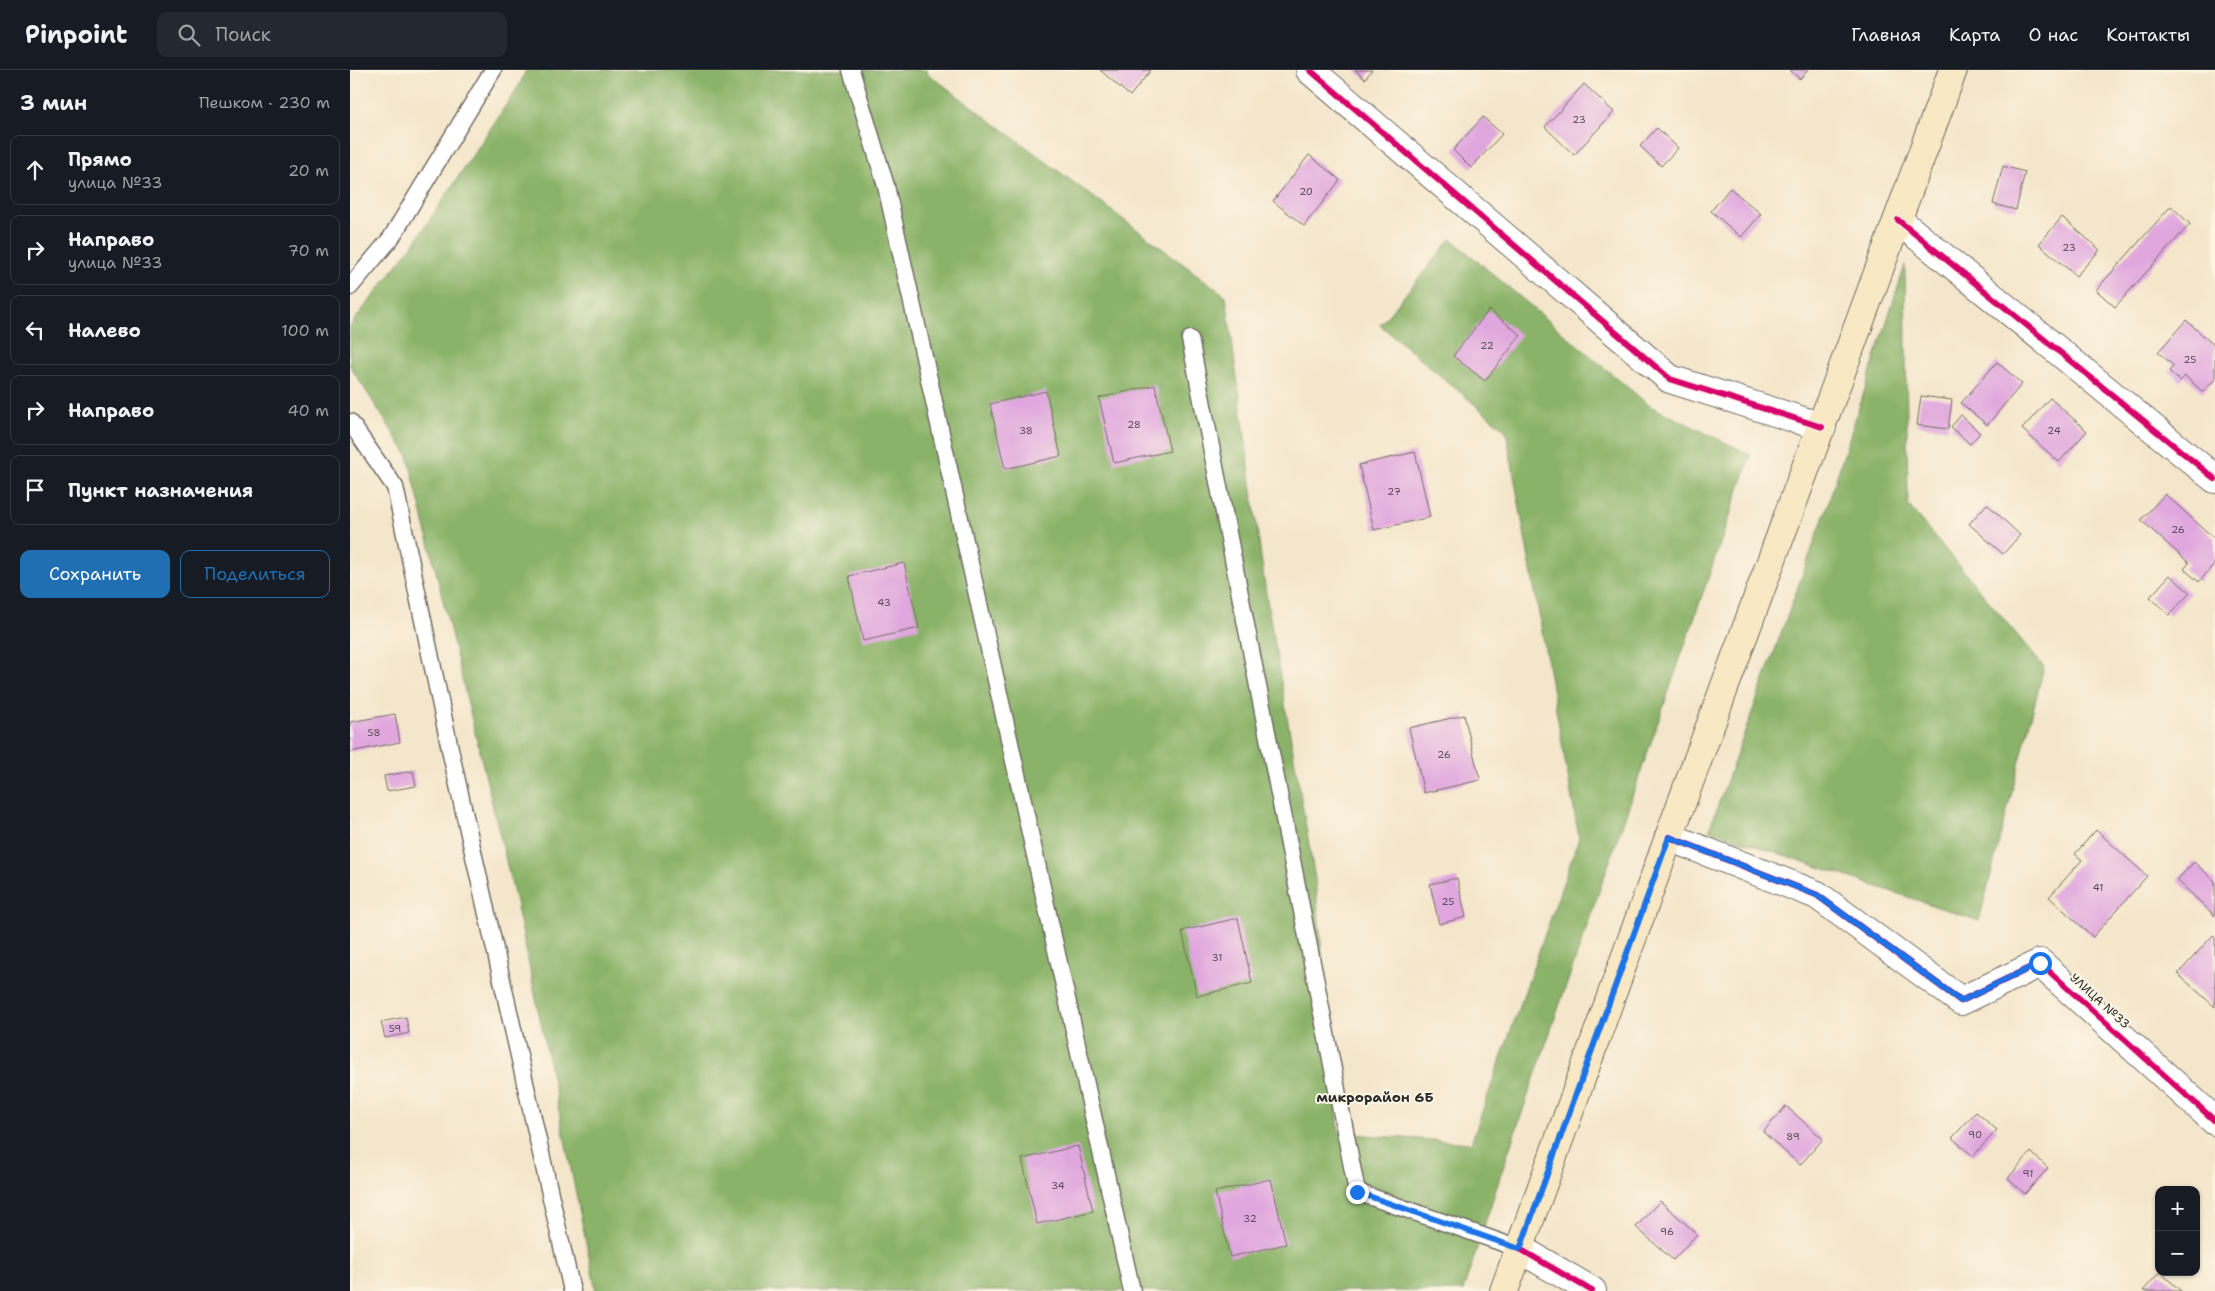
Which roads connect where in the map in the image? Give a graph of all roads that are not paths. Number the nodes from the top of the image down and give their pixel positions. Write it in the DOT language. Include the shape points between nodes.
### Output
graph roads {
  1 [pos="493,70"];
  2 [pos="851,70"];
  3 [pos="1310,70"];
  4 [pos="1953,70"];
  5 [pos="1898,220"];
  6 [pos="350,287"];
  7 [pos="1190,339"];
  8 [pos="350,422"];
  9 [pos="1822,427"];
  10 [pos="2215,479"];
  11 [pos="1669,837"];
  12 [pos="2215,1121"];
  13 [pos="1520,1249"];
  14 [pos="572,1291"];
  15 [pos="1132,1291"];
  16 [pos="1504,1291"];
  17 [pos="1592,1291"];
  1 -- 6 [label="lane" via="391,238"];
  2 -- 15 [label="lane" via="888,196"];
  3 -- 9 [label="street" via="1670,379"];
  4 -- 5 [label="main road"];
  5 -- 9 [label="main road"];
  5 -- 10 [label="street"];
  7 -- 13 [label="lane" via="1357,1192"];
  8 -- 14 [label="lane" via="395,488 453,763"];
  9 -- 11 [label="main road"];
  11 -- 12 [label="street, УЛИЦА №33" via="1817,895 1961,1001 2040,963"];
  11 -- 13 [label="main road"];
  13 -- 16 [label="main road"];
  13 -- 17 [label="street"];
}
